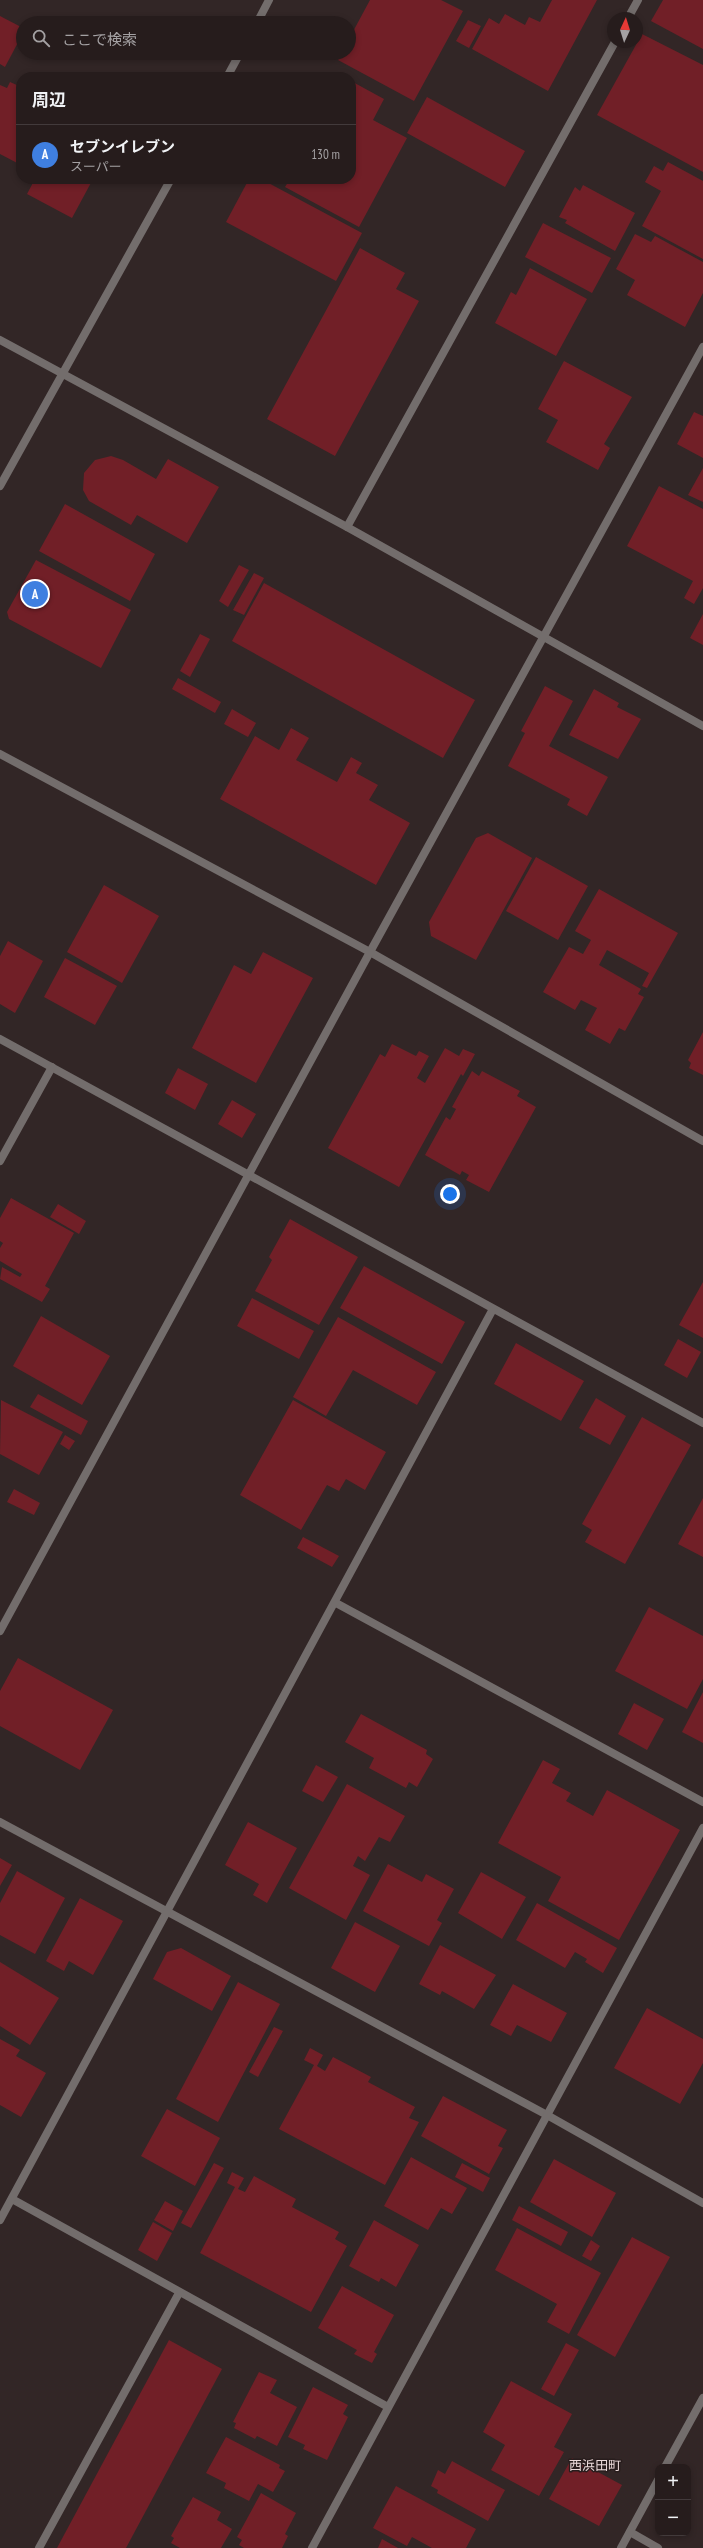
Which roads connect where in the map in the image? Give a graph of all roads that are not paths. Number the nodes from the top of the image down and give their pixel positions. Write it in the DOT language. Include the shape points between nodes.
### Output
graph roads {
  1 [pos="269,0"];
  2 [pos="638,0"];
  3 [pos="631,12"];
  4 [pos="261,16"];
  5 [pos="612,48"];
  6 [pos="236,60"];
  7 [pos="230,72"];
  8 [pos="168,184"];
  9 [pos="0,340"];
  10 [pos="703,347"];
  11 [pos="63,374"];
  12 [pos="0,486"];
  13 [pos="347,527"];
  14 [pos="545,638"];
  15 [pos="703,726"];
  16 [pos="0,754"];
  17 [pos="370,952"];
  18 [pos="0,1039"];
  19 [pos="52,1067"];
  20 [pos="703,1141"];
  21 [pos="0,1161"];
  22 [pos="249,1177"];
  23 [pos="493,1309"];
  24 [pos="703,1423"];
  25 [pos="336,1603"];
  26 [pos="0,1631"];
  27 [pos="703,1802"];
  28 [pos="0,1822"];
  29 [pos="703,1828"];
  30 [pos="167,1914"];
  31 [pos="547,2115"];
  32 [pos="12,2199"];
  33 [pos="703,2202"];
  34 [pos="0,2220"];
  35 [pos="179,2293"];
  36 [pos="703,2398"];
  37 [pos="388,2407"];
  38 [pos="667,2464"];
  39 [pos="655,2486"];
  40 [pos="630,2532"];
  41 [pos="39,2548"];
  42 [pos="312,2548"];
  43 [pos="621,2548"];
  44 [pos="658,2548"];
  1 -- 4 [label="street"];
  2 -- 3 [label="street"];
  5 -- 13 [label="street"];
  6 -- 7 [label="street"];
  8 -- 11 [label="street"];
  9 -- 11 [label="street"];
  10 -- 14 [label="street"];
  11 -- 12 [label="street"];
  11 -- 13 [label="street"];
  13 -- 14 [label="street"];
  14 -- 15 [label="street"];
  14 -- 17 [label="street"];
  16 -- 17 [label="street"];
  17 -- 20 [label="street"];
  17 -- 22 [label="street"];
  18 -- 19 [label="street"];
  19 -- 21 [label="street"];
  19 -- 22 [label="street"];
  22 -- 23 [label="street"];
  22 -- 26 [label="street"];
  23 -- 24 [label="street"];
  23 -- 25 [label="street"];
  25 -- 27 [label="street"];
  25 -- 30 [label="street"];
  28 -- 30 [label="street"];
  29 -- 31 [label="street"];
  30 -- 31 [label="street"];
  30 -- 32 [label="street"];
  31 -- 33 [label="street"];
  31 -- 37 [label="street"];
  32 -- 34 [label="street"];
  32 -- 35 [label="street"];
  35 -- 37 [label="street"];
  35 -- 41 [label="street"];
  36 -- 38 [label="street"];
  37 -- 42 [label="street"];
  39 -- 40 [label="street"];
  40 -- 43 [label="street"];
  40 -- 44 [label="street"];
}
